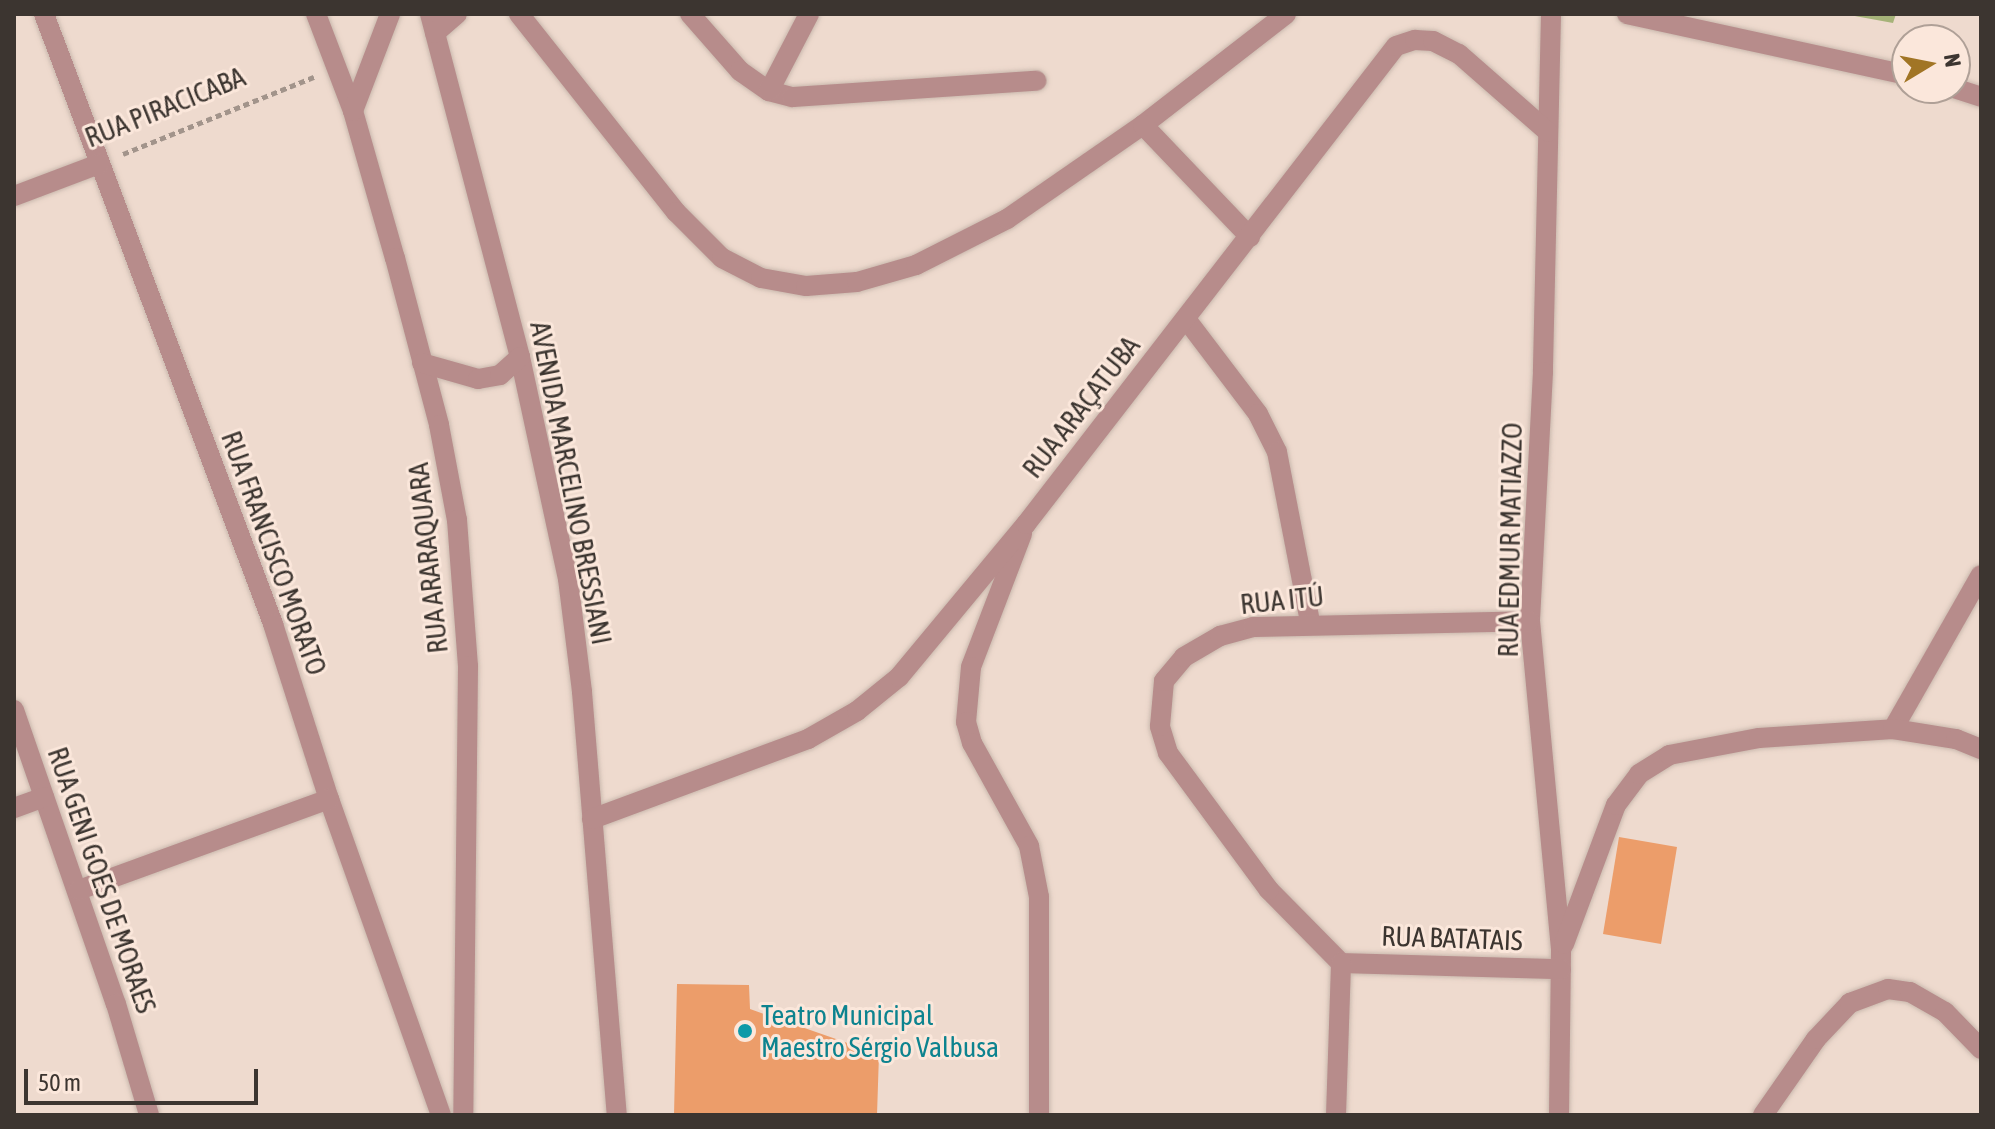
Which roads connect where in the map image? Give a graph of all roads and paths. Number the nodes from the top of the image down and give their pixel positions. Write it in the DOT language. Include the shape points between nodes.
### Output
graph roads {
  1 [pos="44,14"];
  2 [pos="316,14"];
  3 [pos="390,14"];
  4 [pos="457,14"];
  5 [pos="502,14"];
  6 [pos="690,14"];
  7 [pos="809,14"];
  8 [pos="1286,14"];
  9 [pos="1551,14"];
  10 [pos="1627,14"];
  11 [pos="523,18"];
  12 [pos="432,23"];
  13 [pos="337,68"];
  14 [pos="1891,72"];
  15 [pos="1036,81"];
  16 [pos="769,91"];
  17 [pos="353,111"];
  18 [pos="1143,125"];
  19 [pos="1548,132"];
  20 [pos="99,164"];
  21 [pos="14,196"];
  22 [pos="1250,237"];
  23 [pos="1186,319"];
  24 [pos="520,357"];
  25 [pos="422,363"];
  26 [pos="1026,524"];
  27 [pos="1981,575"];
  28 [pos="1530,621"];
  29 [pos="1310,622"];
  30 [pos="14,710"];
  31 [pos="1893,729"];
  32 [pos="1981,749"];
  33 [pos="44,797"];
  34 [pos="329,799"];
  35 [pos="14,808"];
  36 [pos="592,819"];
  37 [pos="79,890"];
  38 [pos="1561,961"];
  39 [pos="1341,963"];
  40 [pos="1981,1049"];
  41 [pos="149,1115"];
  42 [pos="441,1115"];
  43 [pos="463,1115"];
  44 [pos="617,1115"];
  45 [pos="1039,1115"];
  46 [pos="1336,1115"];
  47 [pos="1559,1115"];
  48 [pos="1763,1115"];
  1 -- 20 [label="street, RUA FRANCISCO MORATO"];
  2 -- 13 [label="street, RUA ARARAQUARA"];
  3 -- 17 [label="street"];
  4 -- 12 [label="street"];
  5 -- 11 [label="street"];
  6 -- 16 [label="street" via="740,71"];
  7 -- 16 [label="street"];
  8 -- 18 [label="street"];
  9 -- 19 [label="street, RUA EDMUR MATIAZZO"];
  10 -- 14 [label="street"];
  11 -- 18 [label="street" via="676,212 722,258 761,278 806,286 857,282 916,265 1007,219"];
  12 -- 24 [label="street, AVENIDA MARCELINO BRESSIANI"];
  13 -- 17 [label="street, RUA ARARAQUARA"];
  13 -- 20 [label="path, RUA PIRACICABA"];
  15 -- 16 [label="street" via="821,98"];
  17 -- 25 [label="street, RUA ARARAQUARA"];
  18 -- 22 [label="street"];
  19 -- 22 [label="street, RUA ARAÇATUBA" via="1459,54 1415,40 1396,46 1380,60"];
  19 -- 28 [label="street, RUA EDMUR MATIAZZO"];
  20 -- 21 [label="street, RUA PIRACICABA"];
  20 -- 34 [label="street, RUA FRANCISCO MORATO" via="273,624"];
  22 -- 23 [label="street, RUA ARAÇATUBA"];
  23 -- 26 [label="street, RUA ARAÇATUBA"];
  23 -- 29 [label="street" via="1258,414 1277,452"];
  24 -- 25 [label="street" via="500,375 478,379"];
  24 -- 36 [label="street, AVENIDA MARCELINO BRESSIANI" via="568,579"];
  25 -- 43 [label="street, RUA ARARAQUARA" via="457,520 468,666"];
  26 -- 36 [label="street, RUA ARAÇATUBA" via="899,677 857,711 808,739"];
  26 -- 45 [label="street" via="971,667 966,722 972,743 1029,846 1039,897"];
  27 -- 31 [label="street"];
  28 -- 29 [label="street, RUA ITÚ"];
  28 -- 38 [label="street, RUA EDMUR MATIAZZO"];
  29 -- 39 [label="street, RUA ITÚ" via="1220,636 1184,657 1164,681 1160,726 1168,753 1196,796 1306,933"];
  30 -- 33 [label="street, RUA GENI GOES DE MORAES"];
  31 -- 32 [label="street" via="1956,739"];
  31 -- 38 [label="street" via="1701,745 1669,755 1639,774 1616,805"];
  33 -- 35 [label="street"];
  33 -- 37 [label="street, RUA GENI GOES DE MORAES"];
  34 -- 37 [label="street"];
  34 -- 42 [label="street, RUA FRANCISCO MORATO"];
  36 -- 44 [label="street, AVENIDA MARCELINO BRESSIANI"];
  37 -- 41 [label="street, RUA GENI GOES DE MORAES"];
  38 -- 39 [label="street, RUA BATATAIS"];
  38 -- 47 [label="street, RUA EDMUR MATIAZZO"];
  39 -- 46 [label="street"];
  40 -- 48 [label="street" via="1945,1012 1910,992 1888,989 1850,1003 1816,1039"];
}
